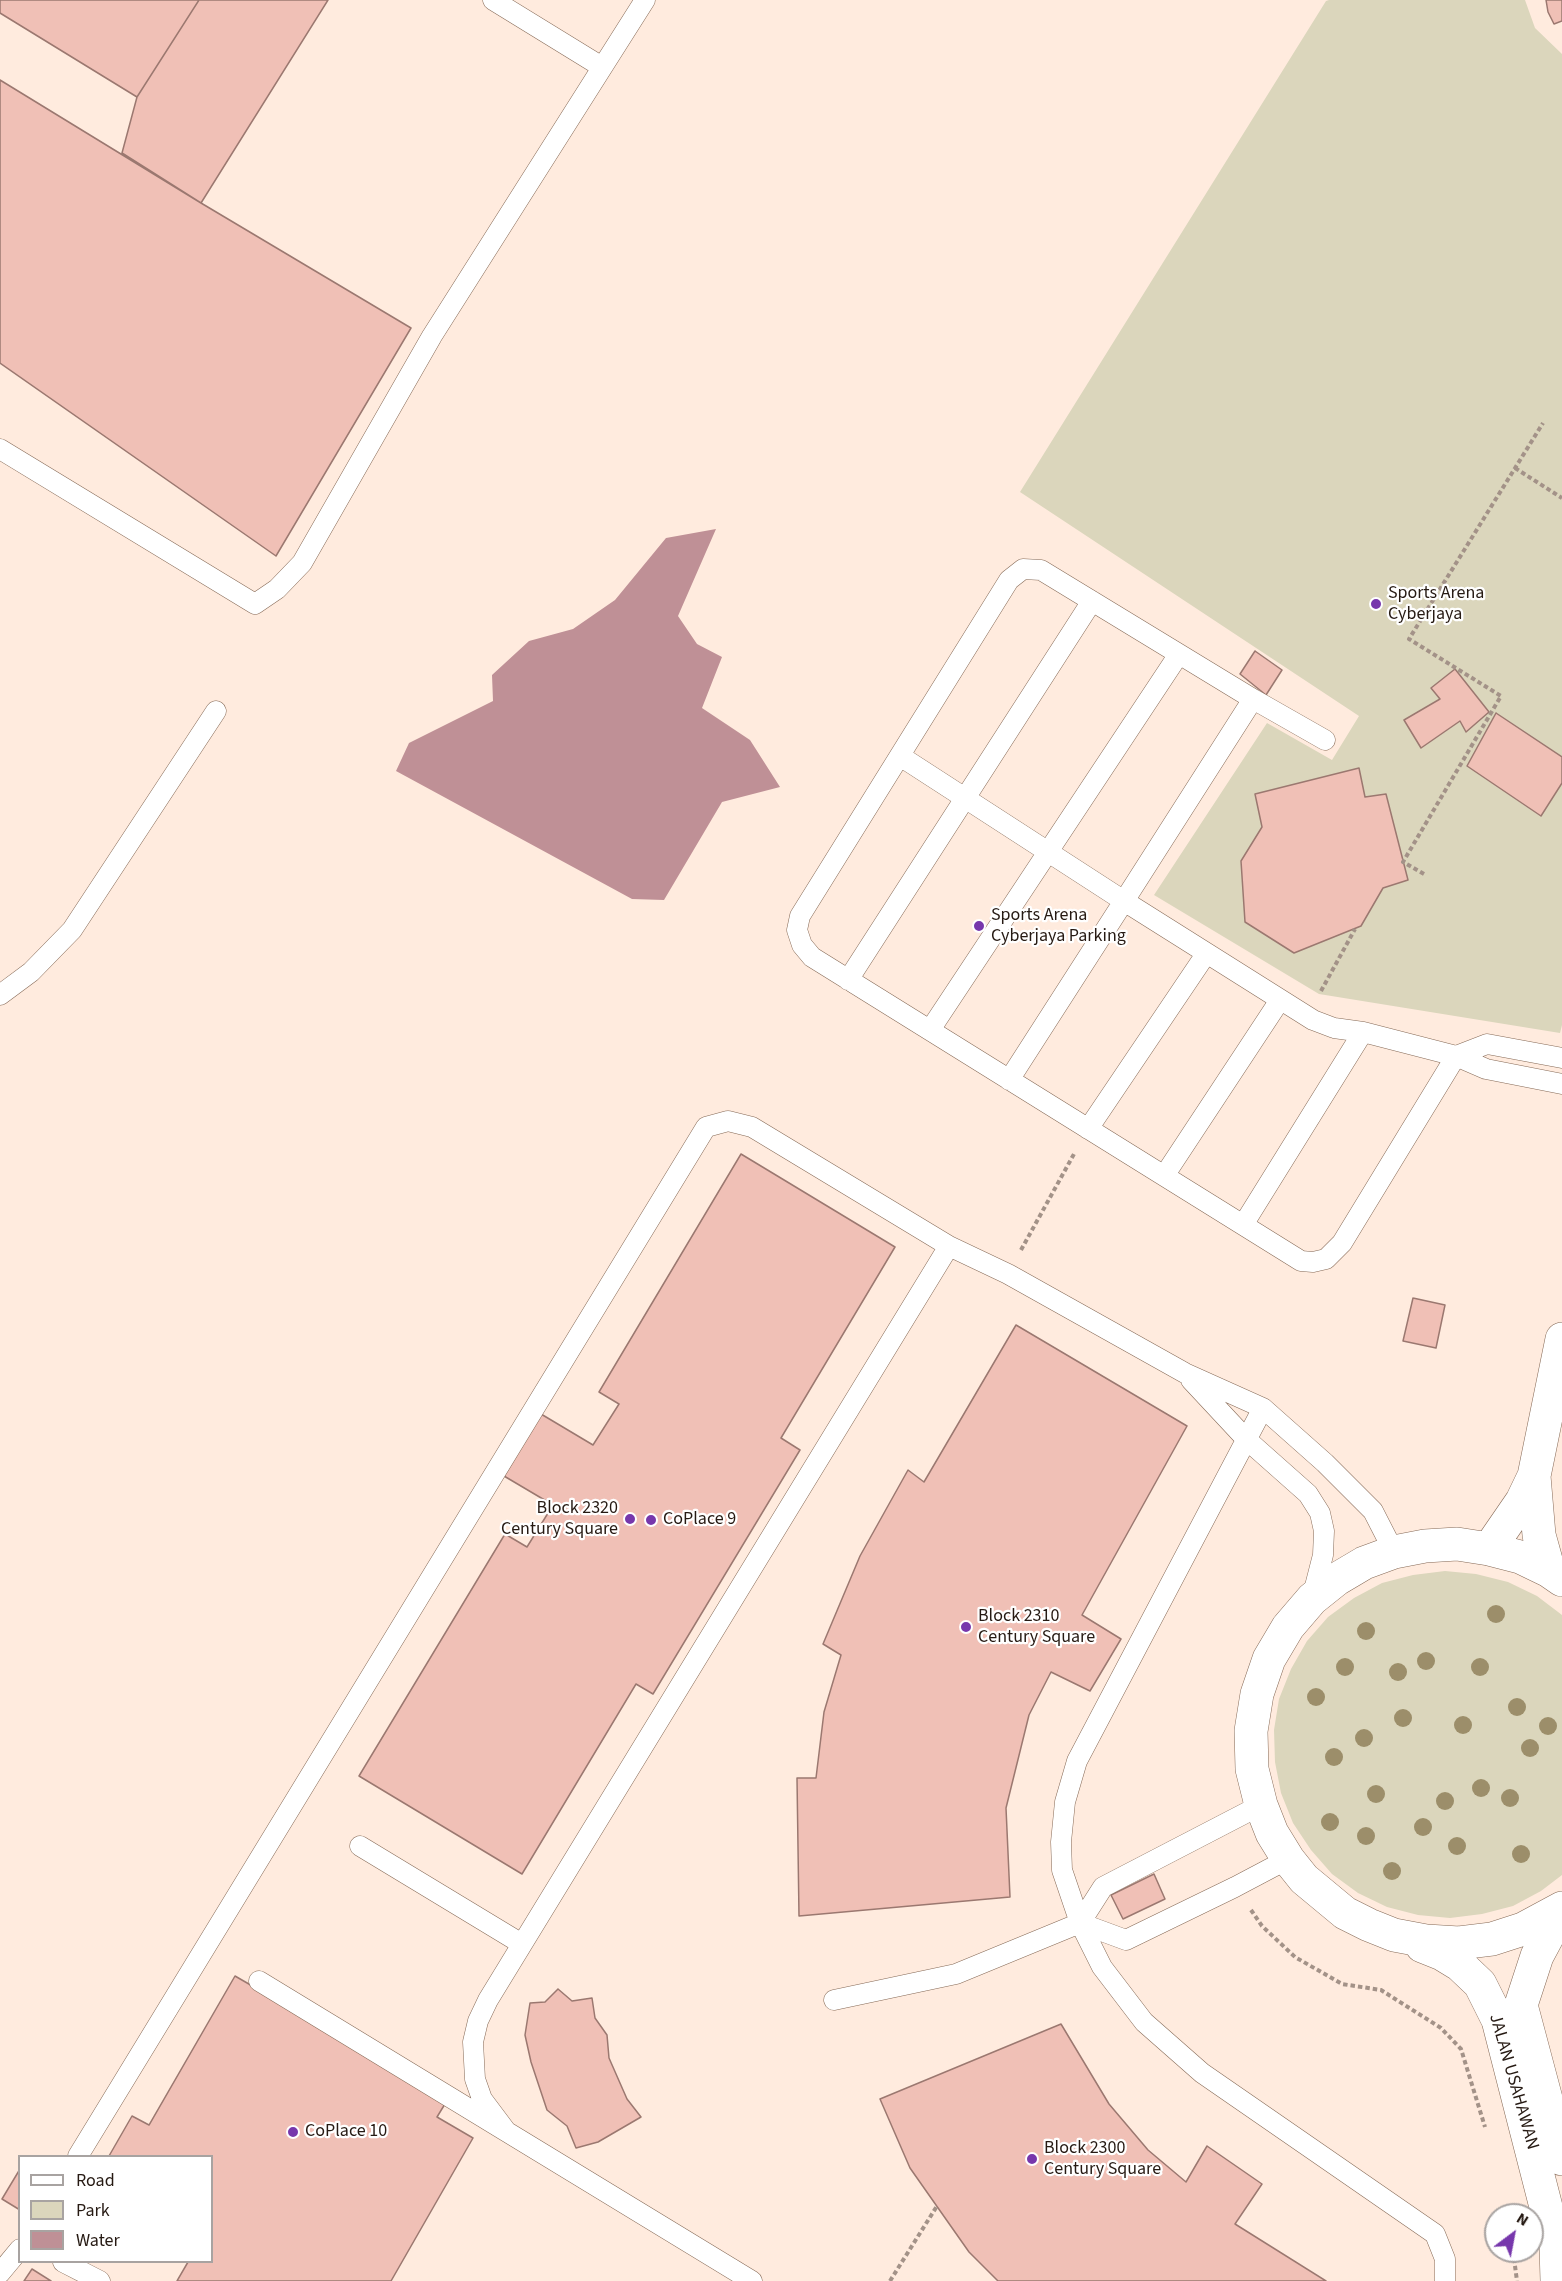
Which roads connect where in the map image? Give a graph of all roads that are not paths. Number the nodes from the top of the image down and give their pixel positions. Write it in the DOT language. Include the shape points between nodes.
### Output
graph roads {
  1 [pos="494,0"];
  2 [pos="645,0"];
  3 [pos="602,67"];
  4 [pos="0,449"];
  5 [pos="1092,601"];
  6 [pos="1179,654"];
  7 [pos="1253,699"];
  8 [pos="216,711"];
  9 [pos="1325,740"];
  10 [pos="900,756"];
  11 [pos="965,798"];
  12 [pos="1048,852"];
  13 [pos="1124,901"];
  14 [pos="1206,954"];
  15 [pos="848,980"];
  16 [pos="0,995"];
  17 [pos="1280,1000"];
  18 [pos="930,1030"];
  19 [pos="1363,1032"];
  20 [pos="1456,1056"];
  21 [pos="1562,1058"];
  22 [pos="1009,1080"];
  23 [pos="1562,1084"];
  24 [pos="1088,1129"];
  25 [pos="1164,1176"];
  26 [pos="1243,1225"];
  27 [pos="949,1246"];
  28 [pos="1562,1339"];
  29 [pos="1185,1373"];
  30 [pos="1263,1408"];
  31 [pos="1246,1439"];
  32 [pos="1534,1476"];
  33 [pos="1489,1549"];
  34 [pos="1394,1552"];
  35 [pos="1555,1575"];
  36 [pos="1312,1599"];
  37 [pos="1261,1805"];
  38 [pos="360,1846"];
  39 [pos="1288,1858"];
  40 [pos="1562,1908"];
  41 [pos="1562,1918"];
  42 [pos="1080,1923"];
  43 [pos="1394,1935"];
  44 [pos="522,1944"];
  45 [pos="259,1981"];
  46 [pos="834,2000"];
  47 [pos="506,2131"];
  48 [pos="79,2155"];
  49 [pos="1562,2159"];
  50 [pos="18,2251"];
  51 [pos="65,2263"];
  52 [pos="0,2273"];
  53 [pos="100,2281"];
  54 [pos="752,2281"];
  55 [pos="1445,2281"];
  56 [pos="1557,2281"];
  1 -- 3 [label="lane"];
  2 -- 3 [label="lane"];
  3 -- 4 [label="lane" via="432,336 302,563 278,590 255,604"];
  5 -- 6 [label="lane"];
  5 -- 10 [label="lane" via="1041,570 1023,569 1009,580"];
  5 -- 11 [label="lane"];
  6 -- 7 [label="lane"];
  6 -- 12 [label="lane"];
  7 -- 9 [label="lane"];
  7 -- 13 [label="lane"];
  8 -- 16 [label="lane" via="72,930 31,972"];
  10 -- 11 [label="lane"];
  10 -- 15 [label="lane" via="800,916 797,930 802,945 812,957"];
  11 -- 12 [label="lane"];
  11 -- 15 [label="lane"];
  12 -- 13 [label="lane"];
  12 -- 18 [label="lane"];
  13 -- 14 [label="lane"];
  13 -- 22 [label="lane"];
  14 -- 17 [label="lane"];
  14 -- 24 [label="lane"];
  15 -- 18 [label="lane"];
  17 -- 19 [label="lane" via="1313,1020"];
  17 -- 25 [label="lane"];
  18 -- 22 [label="lane"];
  19 -- 20 [label="lane"];
  19 -- 26 [label="lane"];
  20 -- 21 [label="lane" via="1488,1044"];
  20 -- 23 [label="lane" via="1486,1069"];
  20 -- 26 [label="lane" via="1342,1243 1326,1259 1301,1261"];
  22 -- 24 [label="lane"];
  24 -- 25 [label="lane"];
  25 -- 26 [label="lane"];
  27 -- 29 [label="lane" via="1008,1274"];
  27 -- 44 [label="lane"];
  27 -- 48 [label="lane" via="752,1127 728,1121 706,1127"];
  28 -- 32 [label="street"];
  29 -- 30 [label="lane"];
  29 -- 31 [label="lane"];
  30 -- 31 [label="lane"];
  30 -- 34 [label="lane" via="1373,1511"];
  31 -- 36 [label="lane" via="1308,1494 1320,1513 1323,1555"];
  31 -- 42 [label="lane" via="1077,1761 1065,1802 1061,1842 1062,1870"];
  32 -- 33 [label="street"];
  32 -- 35 [label="street" via="1539,1535"];
  33 -- 34 [label="street" via="1457,1544"];
  33 -- 35 [label="street" via="1520,1557"];
  34 -- 36 [label="street" via="1364,1563"];
  36 -- 37 [label="street" via="1269,1659 1257,1694 1251,1731 1252,1769"];
  37 -- 39 [label="street"];
  37 -- 42 [label="lane" via="1103,1887"];
  38 -- 44 [label="lane"];
  39 -- 42 [label="lane" via="1126,1940"];
  39 -- 43 [label="street" via="1304,1879 1345,1913"];
  40 -- 43 [label="street" via="1523,1929 1492,1939 1448,1942"];
  41 -- 49 [label="street, JALAN USAHAWAN" via="1537,1956 1521,2005"];
  42 -- 46 [label="lane" via="956,1974"];
  42 -- 55 [label="lane" via="1102,1967 1144,2022 1202,2073 1435,2234 1445,2259"];
  43 -- 56 [label="street, JALAN USAHAWAN" via="1442,1953 1460,1965 1480,1984 1497,2020 1556,2246"];
  44 -- 47 [label="lane" via="488,2000 473,2042 475,2079 482,2098"];
  45 -- 47 [label="lane"];
  47 -- 54 [label="lane"];
  50 -- 52 [label="lane"];
  51 -- 53 [label="lane"];
}
